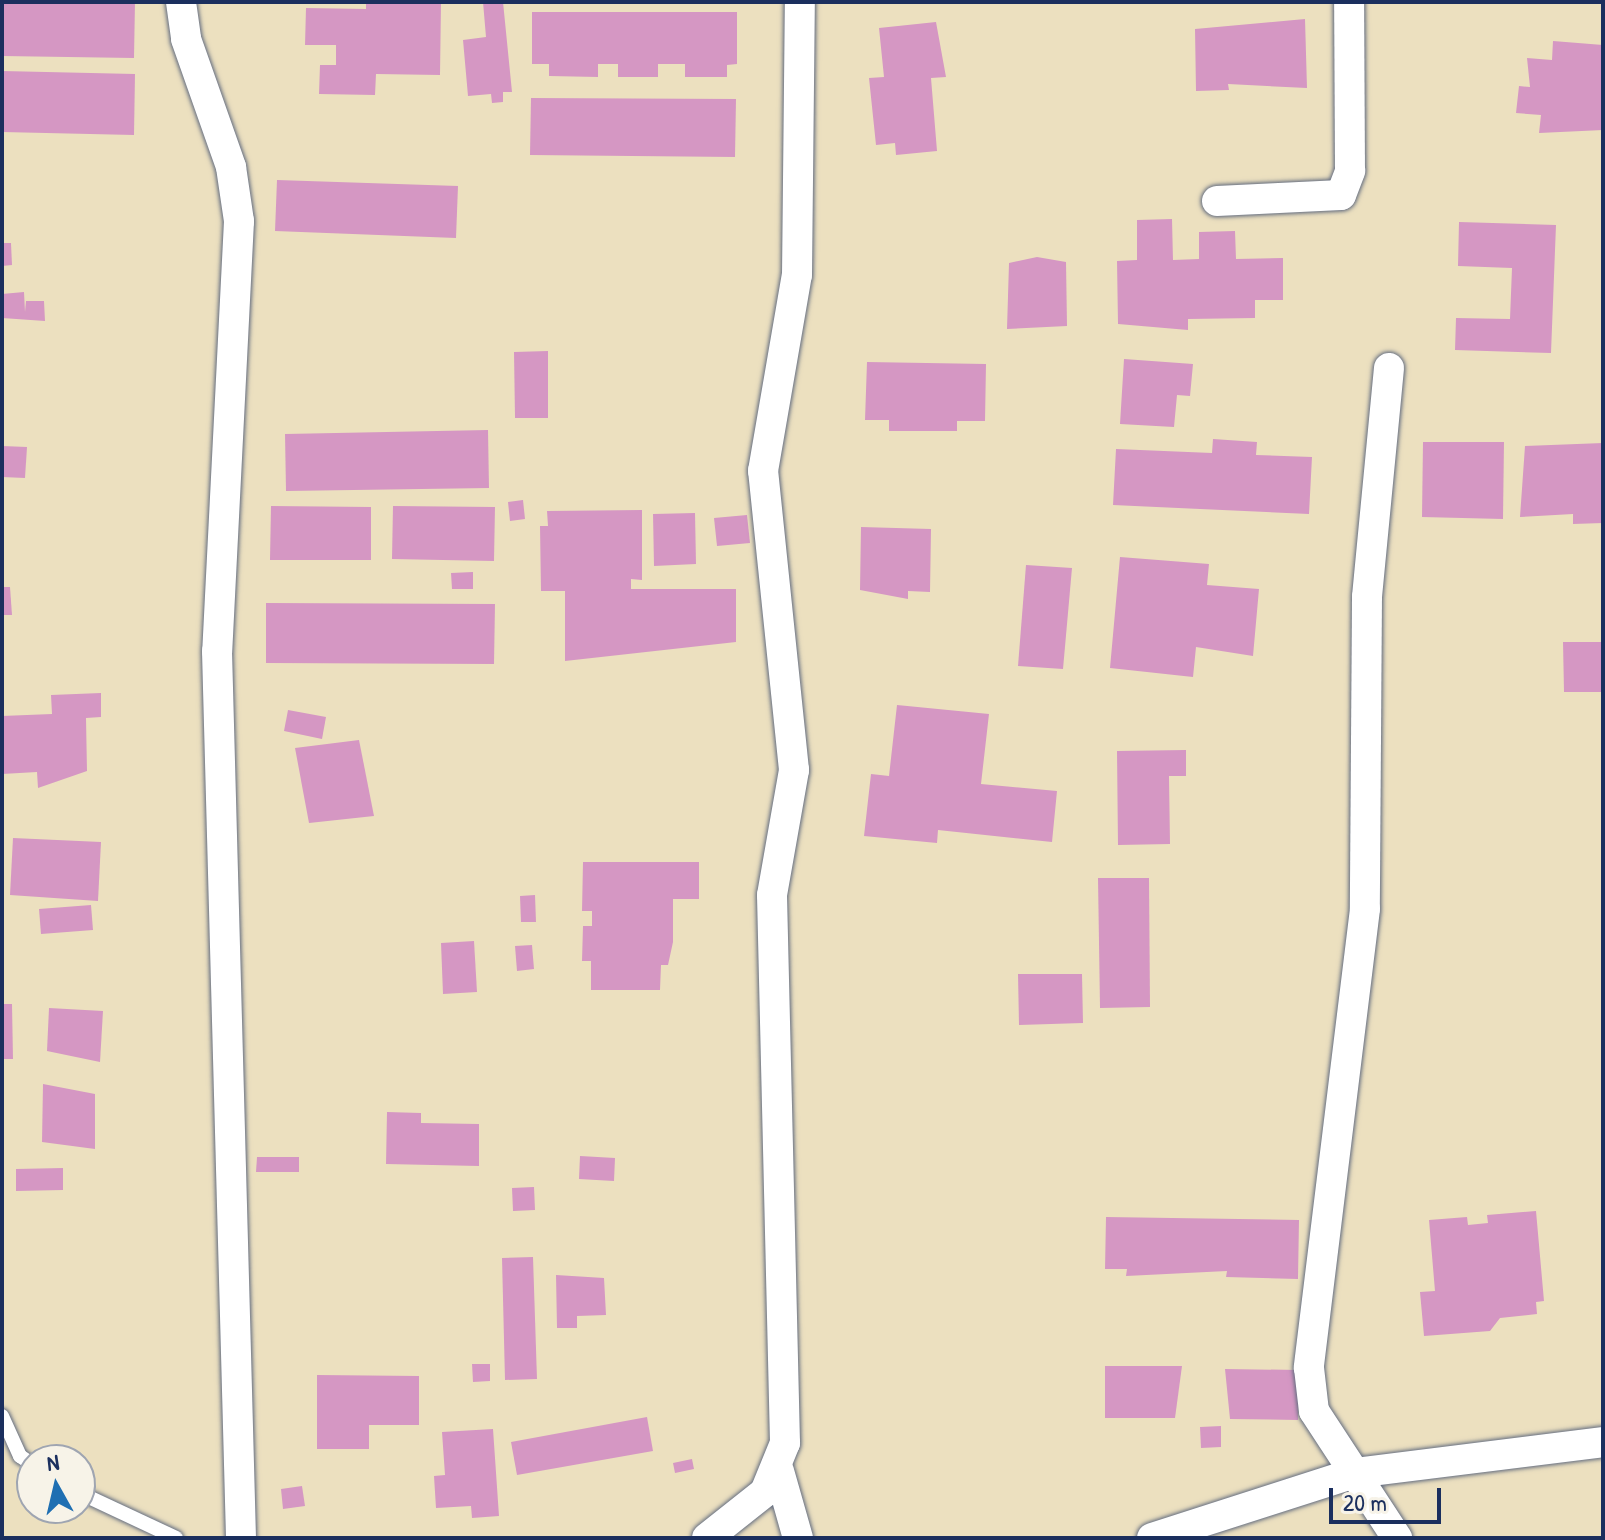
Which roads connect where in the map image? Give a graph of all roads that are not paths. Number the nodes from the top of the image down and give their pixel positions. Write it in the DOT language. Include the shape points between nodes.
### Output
graph roads {
  1 [pos="181,2"];
  2 [pos="800,2"];
  3 [pos="1349,2"];
  4 [pos="1217,201"];
  5 [pos="1389,368"];
  6 [pos="2,1416"];
  7 [pos="1603,1442"];
  8 [pos="16,1447"];
  9 [pos="779,1471"];
  10 [pos="1355,1473"];
  11 [pos="96,1500"];
  12 [pos="176,1538"];
  13 [pos="241,1538"];
  14 [pos="707,1538"];
  15 [pos="798,1538"];
  16 [pos="1152,1538"];
  17 [pos="1397,1538"];
  1 -- 13 [label="street" via="186,39 231,167 239,221 217,651"];
  2 -- 9 [label="street" via="797,275 763,471 794,770 772,895 785,1443"];
  3 -- 4 [label="street" via="1350,171 1341,195"];
  5 -- 10 [label="street" via="1367,597 1365,909 1309,1368 1314,1411"];
  6 -- 8 [label="lane"];
  7 -- 10 [label="street"];
  9 -- 14 [label="street" via="765,1492"];
  9 -- 15 [label="street"];
  10 -- 16 [label="street"];
  10 -- 17 [label="street"];
  11 -- 12 [label="lane"];
}
